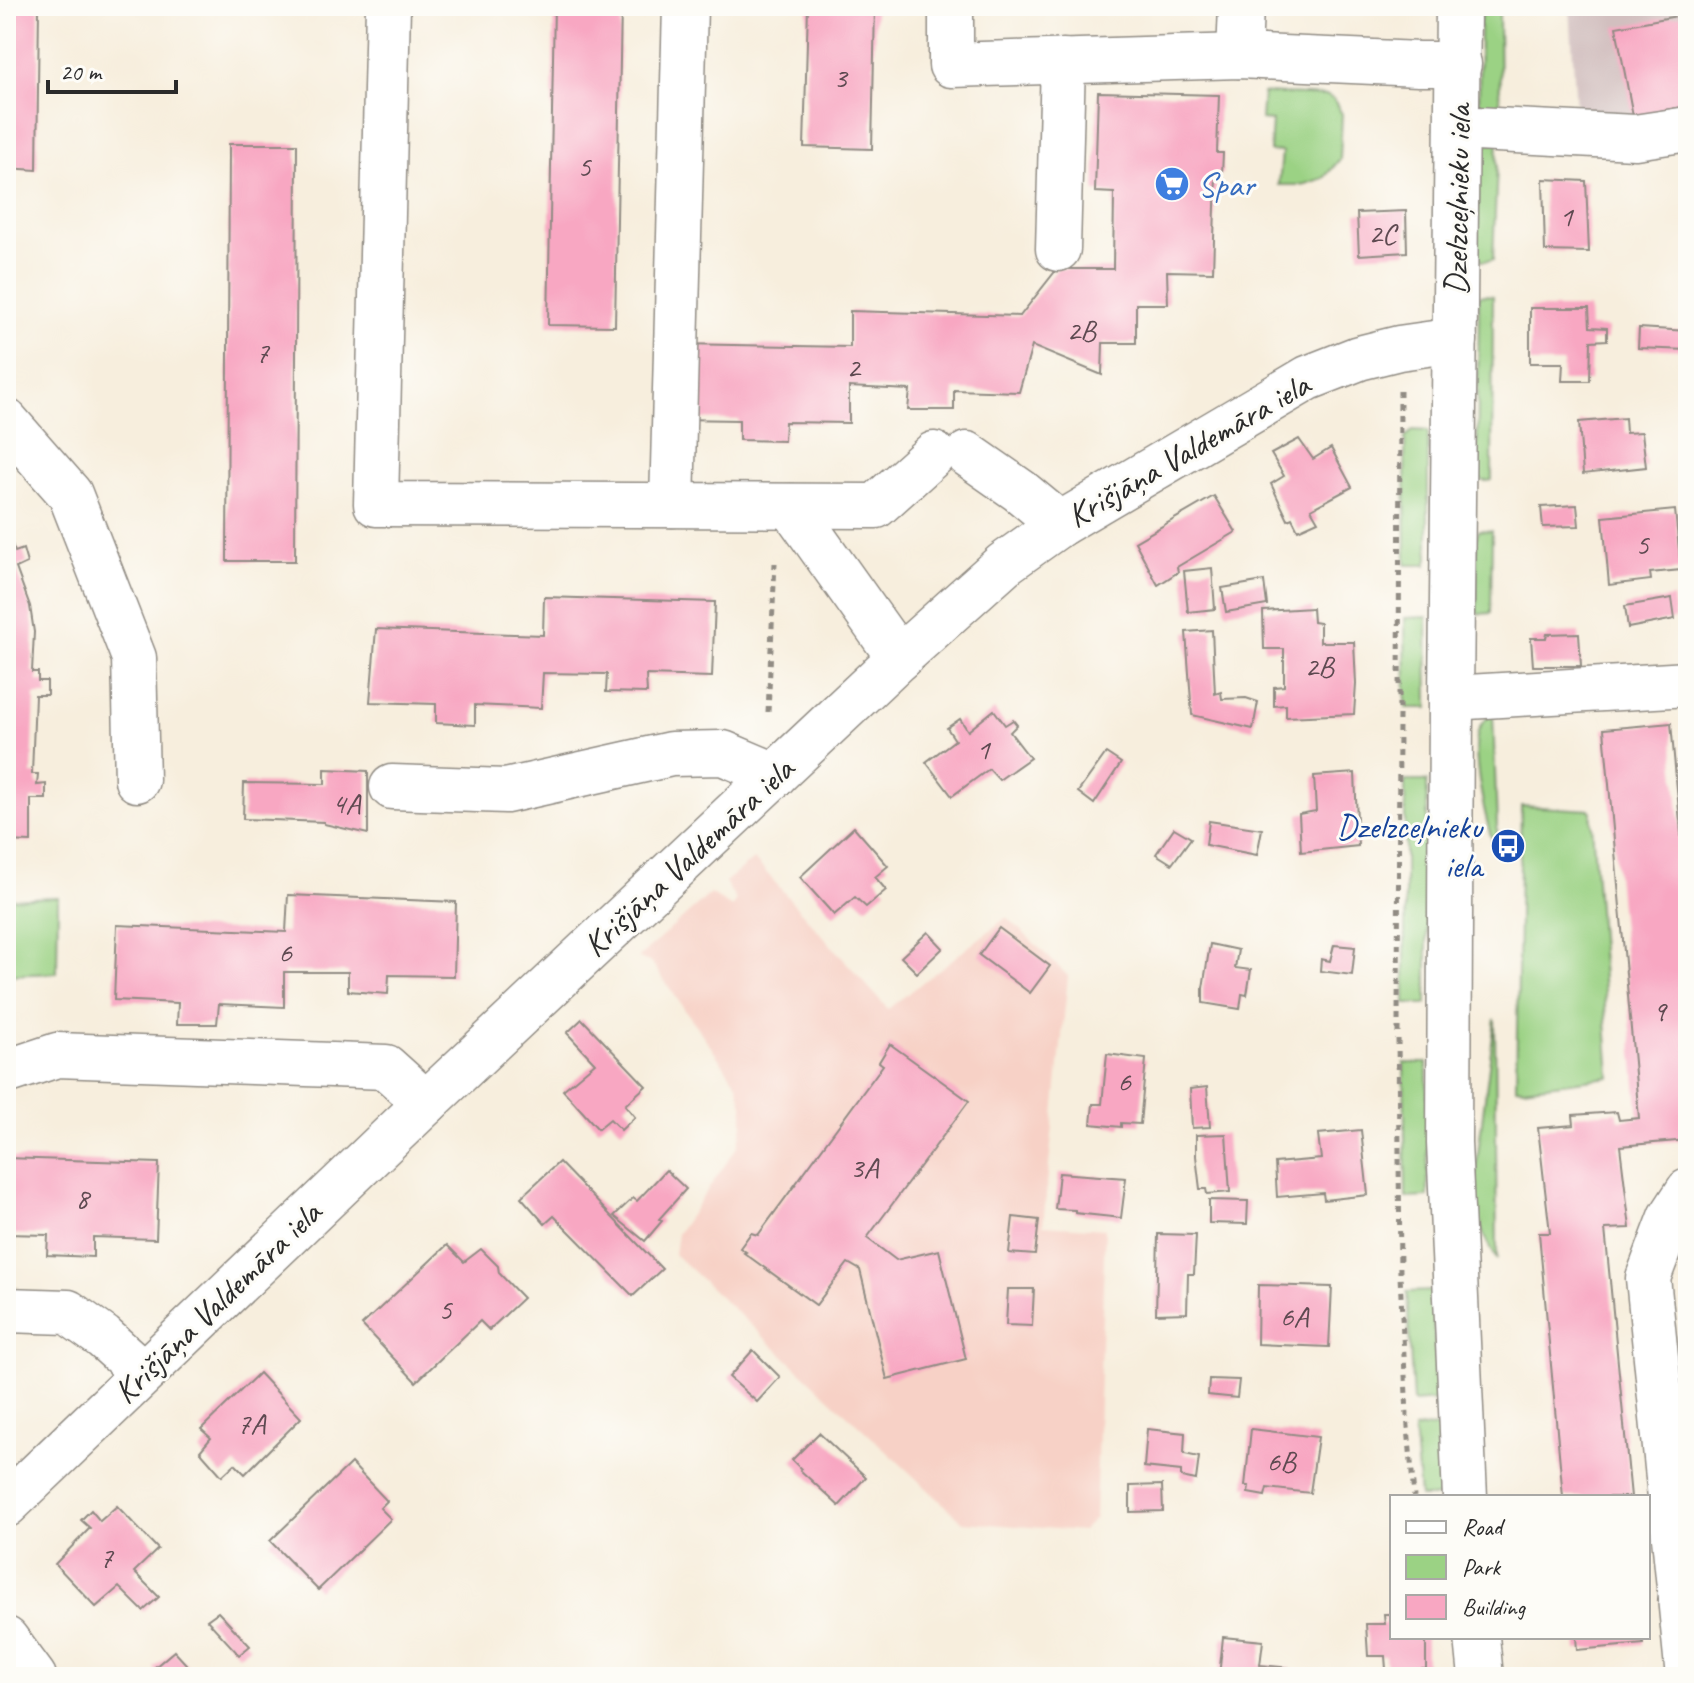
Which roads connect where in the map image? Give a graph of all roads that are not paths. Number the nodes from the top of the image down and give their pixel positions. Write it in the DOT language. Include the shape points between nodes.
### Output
graph roads {
  1 [pos="388,6"];
  2 [pos="685,6"];
  3 [pos="951,6"];
  4 [pos="1241,6"];
  5 [pos="1458,6"];
  6 [pos="1239,56"];
  7 [pos="1063,61"];
  8 [pos="1459,64"];
  9 [pos="1457,128"];
  10 [pos="1688,129"];
  11 [pos="1058,249"];
  12 [pos="1455,340"];
  13 [pos="6,421"];
  14 [pos="672,505"];
  15 [pos="791,506"];
  16 [pos="1060,524"];
  17 [pos="899,658"];
  18 [pos="1688,684"];
  19 [pos="1451,698"];
  20 [pos="775,775"];
  21 [pos="137,780"];
  22 [pos="392,787"];
  23 [pos="6,1072"];
  24 [pos="426,1103"];
  25 [pos="1688,1191"];
  26 [pos="6,1310"];
  27 [pos="143,1373"];
  28 [pos="1465,1495"];
  29 [pos="6,1505"];
  30 [pos="6,1639"];
  31 [pos="1477,1639"];
  32 [pos="34,1677"];
  33 [pos="1481,1677"];
  34 [pos="1688,1677"];
  1 -- 14 [label="street" via="376,504"];
  2 -- 14 [label="street"];
  3 -- 7 [label="street" via="951,65"];
  4 -- 6 [label="street"];
  5 -- 8 [label="street, Dzelzceļnieku iela"];
  6 -- 7 [label="street"];
  6 -- 8 [label="street"];
  7 -- 11 [label="street"];
  8 -- 9 [label="street, Dzelzceļnieku iela"];
  9 -- 10 [label="street" via="1635,137"];
  9 -- 12 [label="street, Dzelzceļnieku iela"];
  12 -- 16 [label="street, Krišjāņa Valdemāra iela" via="1359,358 1308,378"];
  12 -- 19 [label="street, Dzelzceļnieku iela"];
  13 -- 21 [label="street" via="70,494 134,658"];
  14 -- 15 [label="street"];
  15 -- 16 [label="street" via="876,506 951,454 1020,491"];
  15 -- 17 [label="street"];
  16 -- 17 [label="street, Krišjāņa Valdemāra iela" via="1004,564"];
  17 -- 20 [label="street, Krišjāņa Valdemāra iela"];
  18 -- 19 [label="street"];
  19 -- 28 [label="street, Dzelzceļnieku iela" via="1449,1143"];
  20 -- 22 [label="street" via="723,753 671,754 506,791"];
  20 -- 24 [label="street, Krišjāņa Valdemāra iela"];
  23 -- 24 [label="street" via="57,1055 386,1067"];
  24 -- 27 [label="street, Krišjāņa Valdemāra iela"];
  25 -- 34 [label="street" via="1671,1217 1648,1278"];
  26 -- 27 [label="street" via="68,1312"];
  27 -- 29 [label="street, Krišjāņa Valdemāra iela"];
  30 -- 32 [label="street"];
  31 -- 33 [label="street"];
}
